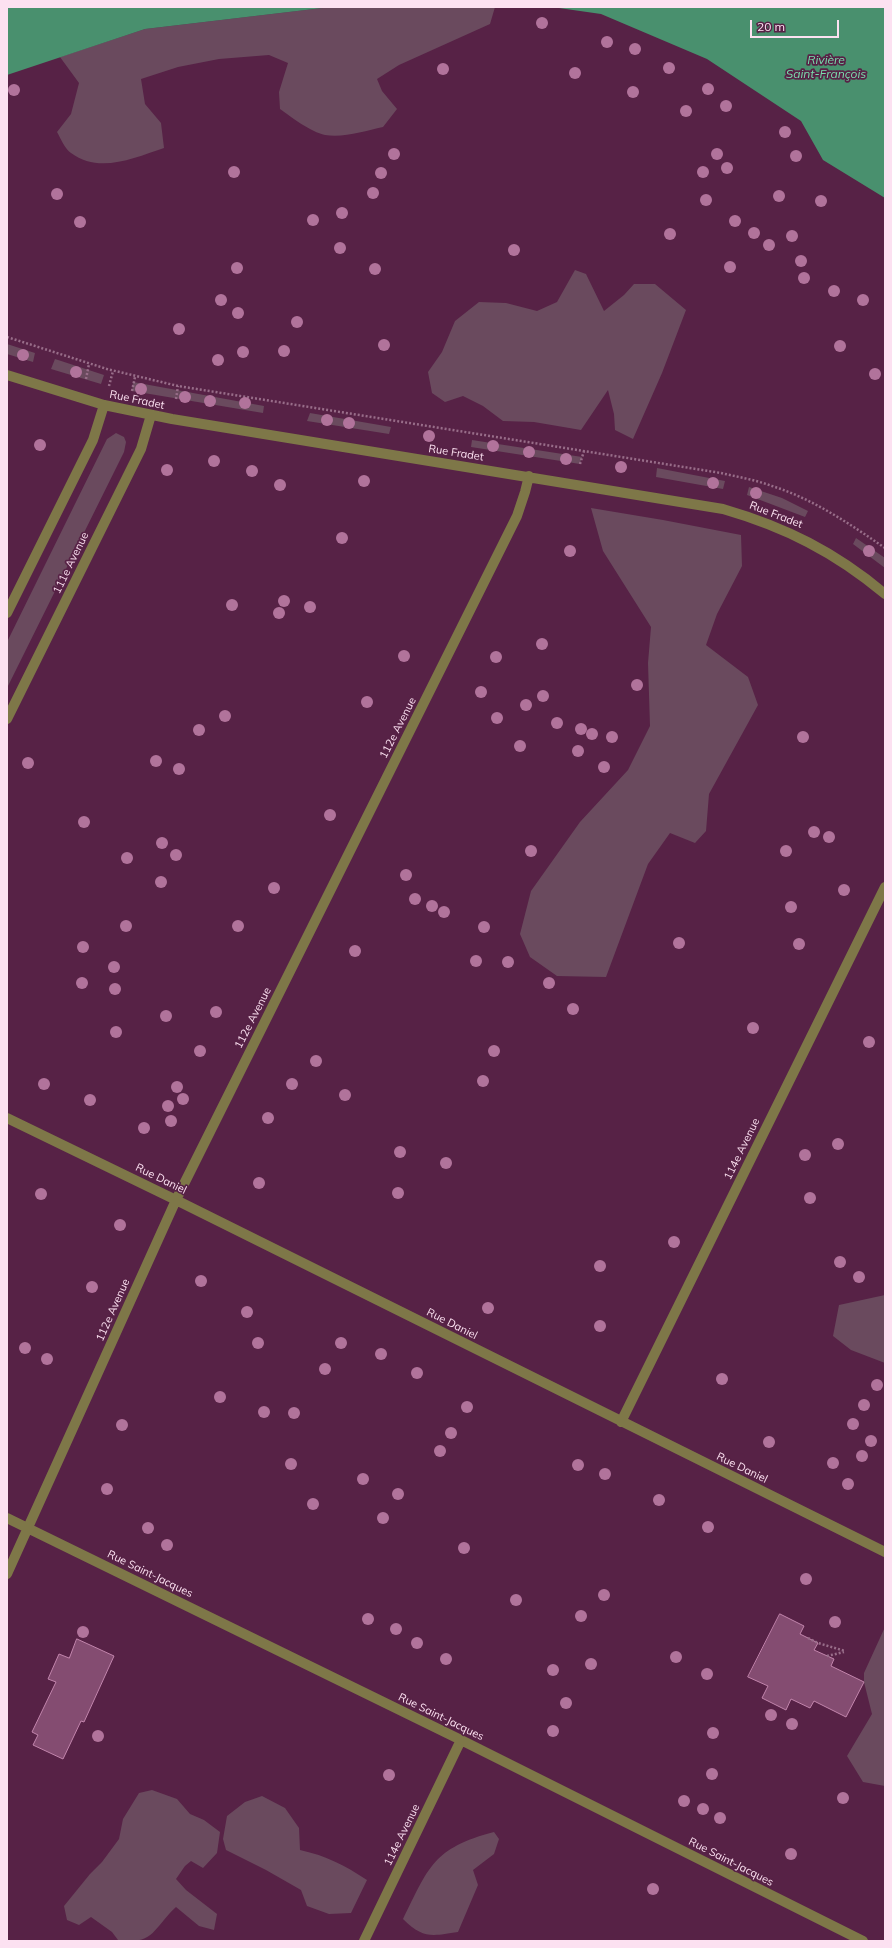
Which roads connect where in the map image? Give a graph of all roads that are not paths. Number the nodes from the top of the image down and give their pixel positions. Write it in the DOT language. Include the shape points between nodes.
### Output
graph roads {
  1 [pos="7,375"];
  2 [pos="104,405"];
  3 [pos="151,415"];
  4 [pos="529,476"];
  5 [pos="885,594"];
  6 [pos="7,613"];
  7 [pos="7,718"];
  8 [pos="885,887"];
  9 [pos="7,1118"];
  10 [pos="176,1200"];
  11 [pos="621,1422"];
  12 [pos="7,1518"];
  13 [pos="28,1528"];
  14 [pos="885,1552"];
  15 [pos="7,1574"];
  16 [pos="461,1740"];
  17 [pos="364,1941"];
  18 [pos="864,1941"];
  1 -- 2 [label="street, Rue Fradet"];
  2 -- 3 [label="street, Rue Fradet"];
  2 -- 6 [label="street" via="93,440"];
  3 -- 4 [label="street, Rue Fradet"];
  3 -- 7 [label="street, 111e Avenue" via="141,449"];
  4 -- 5 [label="street, Rue Fradet" via="704,505 763,521 814,544"];
  4 -- 10 [label="street, 112e Avenue" via="514,523"];
  8 -- 11 [label="street, 114e Avenue"];
  9 -- 10 [label="street, Rue Daniel"];
  10 -- 11 [label="street, Rue Daniel"];
  10 -- 13 [label="street, 112e Avenue"];
  11 -- 14 [label="street, Rue Daniel"];
  12 -- 13 [label="street, Rue Saint-Jacques"];
  13 -- 15 [label="street, 112e Avenue"];
  13 -- 16 [label="street, Rue Saint-Jacques"];
  16 -- 17 [label="street, 114e Avenue"];
  16 -- 18 [label="street, Rue Saint-Jacques"];
}
